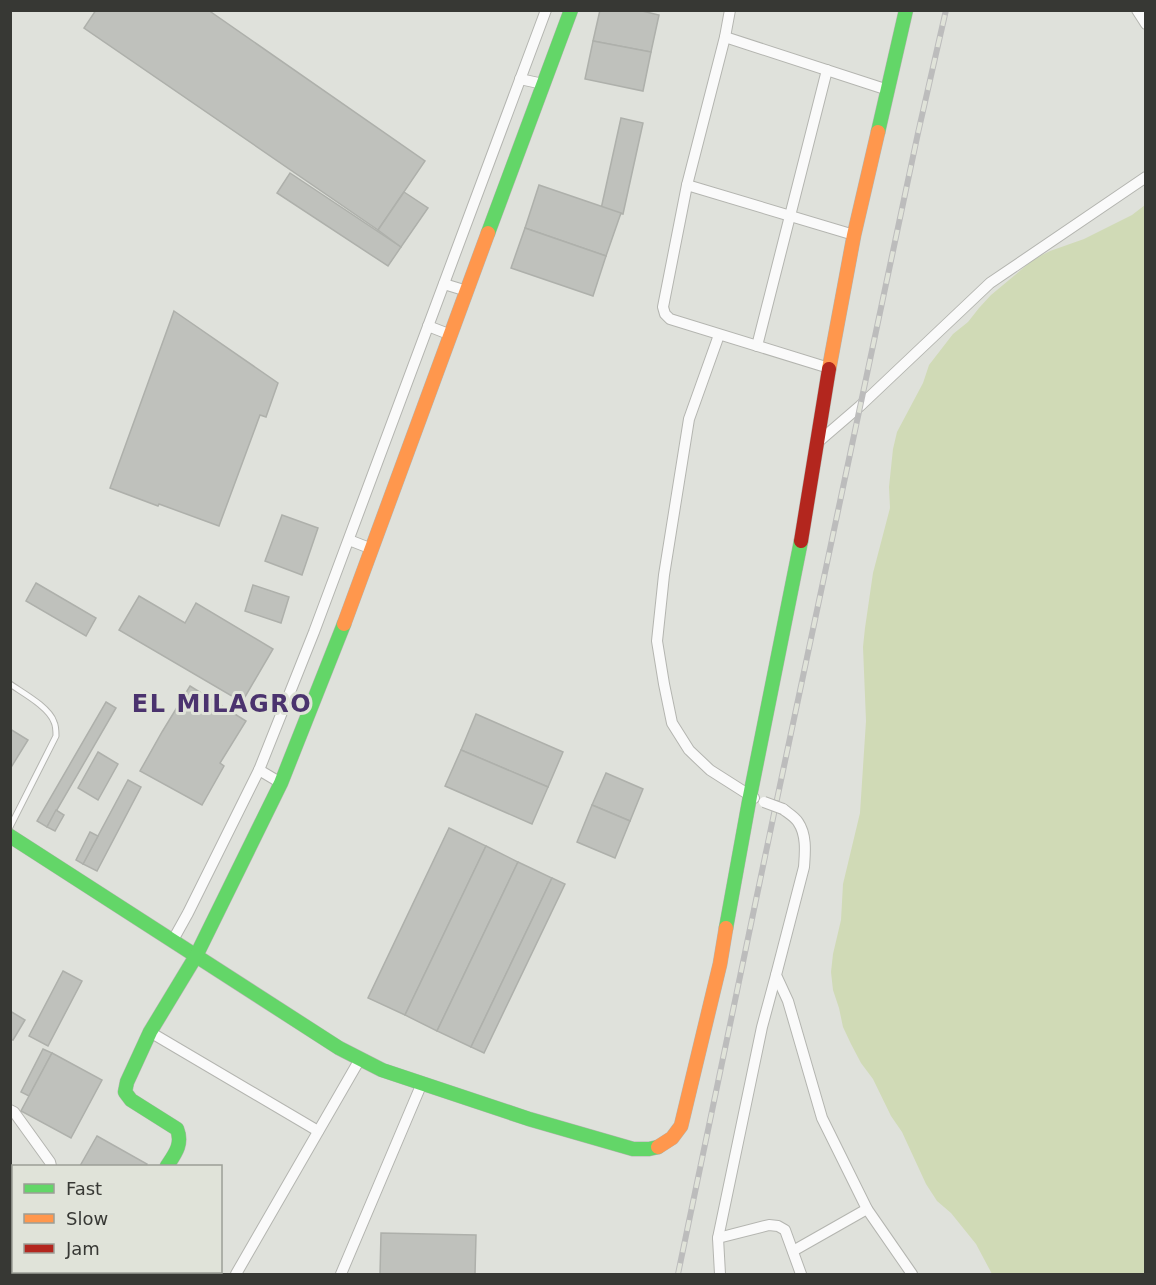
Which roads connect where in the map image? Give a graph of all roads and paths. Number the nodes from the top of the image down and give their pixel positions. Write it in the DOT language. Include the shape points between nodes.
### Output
graph roads {
  1 [pos="546,10"];
  2 [pos="571,10"];
  3 [pos="730,10"];
  4 [pos="906,10"];
  5 [pos="1137,10"];
  6 [pos="1146,24"];
  7 [pos="725,37"];
  8 [pos="827,70"];
  9 [pos="520,79"];
  10 [pos="543,84"];
  11 [pos="888,90"];
  12 [pos="1146,177"];
  13 [pos="687,185"];
  14 [pos="791,216"];
  15 [pos="854,235"];
  16 [pos="444,284"];
  17 [pos="466,291"];
  18 [pos="428,326"];
  19 [pos="450,335"];
  20 [pos="719,335"];
  21 [pos="757,346"];
  22 [pos="829,368"];
  23 [pos="816,443"];
  24 [pos="348,540"];
  25 [pos="372,549"];
  26 [pos="10,684"];
  27 [pos="259,770"];
  28 [pos="281,783"];
  29 [pos="750,796"];
  30 [pos="10,827"];
  31 [pos="10,836"];
  32 [pos="173,940"];
  33 [pos="196,956"];
  34 [pos="776,975"];
  35 [pos="150,1032"];
  36 [pos="360,1059"];
  37 [pos="422,1083"];
  38 [pos="10,1110"];
  39 [pos="318,1131"];
  40 [pos="51,1165"];
  41 [pos="168,1165"];
  42 [pos="867,1209"];
  43 [pos="718,1238"];
  44 [pos="793,1251"];
  45 [pos="236,1275"];
  46 [pos="341,1275"];
  47 [pos="720,1275"];
  48 [pos="801,1275"];
  49 [pos="912,1275"];
  1 -- 9 [label="street"];
  2 -- 10 [label="street"];
  3 -- 7 [label="street"];
  4 -- 11 [label="street"];
  5 -- 6 [label="street"];
  7 -- 8 [label="street"];
  7 -- 13 [label="street"];
  8 -- 11 [label="street"];
  8 -- 14 [label="street"];
  9 -- 10 [label="street"];
  9 -- 16 [label="street"];
  10 -- 17 [label="street"];
  11 -- 15 [label="street"];
  12 -- 23 [label="street" via="990,283"];
  13 -- 14 [label="street"];
  13 -- 20 [label="street" via="663,307 670,319"];
  14 -- 15 [label="street"];
  14 -- 21 [label="street"];
  15 -- 22 [label="street"];
  16 -- 17 [label="street"];
  16 -- 18 [label="street"];
  17 -- 19 [label="street"];
  18 -- 19 [label="street"];
  18 -- 24 [label="street"];
  19 -- 25 [label="street"];
  20 -- 21 [label="street"];
  20 -- 29 [label="street" via="689,419 657,641 672,723 689,750 710,770"];
  21 -- 22 [label="street"];
  22 -- 23 [label="street"];
  23 -- 29 [label="street" via="806,514"];
  24 -- 25 [label="street"];
  24 -- 27 [label="street"];
  25 -- 28 [label="street"];
  26 -- 30 [label="lane" via="50,714 56,736"];
  27 -- 28 [label="street"];
  27 -- 32 [label="street"];
  28 -- 33 [label="street"];
  29 -- 34 [label="street, bridge" via="783,809 798,822 804,835 804,867"];
  29 -- 37 [label="street" via="720,964 681,1126 674,1138 658,1148 633,1149"];
  31 -- 32 [label="street"];
  32 -- 33 [label="street"];
  33 -- 35 [label="street"];
  33 -- 36 [label="street"];
  34 -- 42 [label="street" via="788,1001 822,1118"];
  34 -- 43 [label="street"];
  35 -- 39 [label="street"];
  35 -- 41 [label="street" via="124,1092 177,1129 180,1144"];
  36 -- 37 [label="street"];
  36 -- 39 [label="street"];
  37 -- 46 [label="street"];
  38 -- 40 [label="street"];
  39 -- 45 [label="street"];
  42 -- 44 [label="street"];
  42 -- 49 [label="street"];
  43 -- 44 [label="street" via="778,1226 786,1230"];
  43 -- 47 [label="street"];
  44 -- 48 [label="street"];
}
